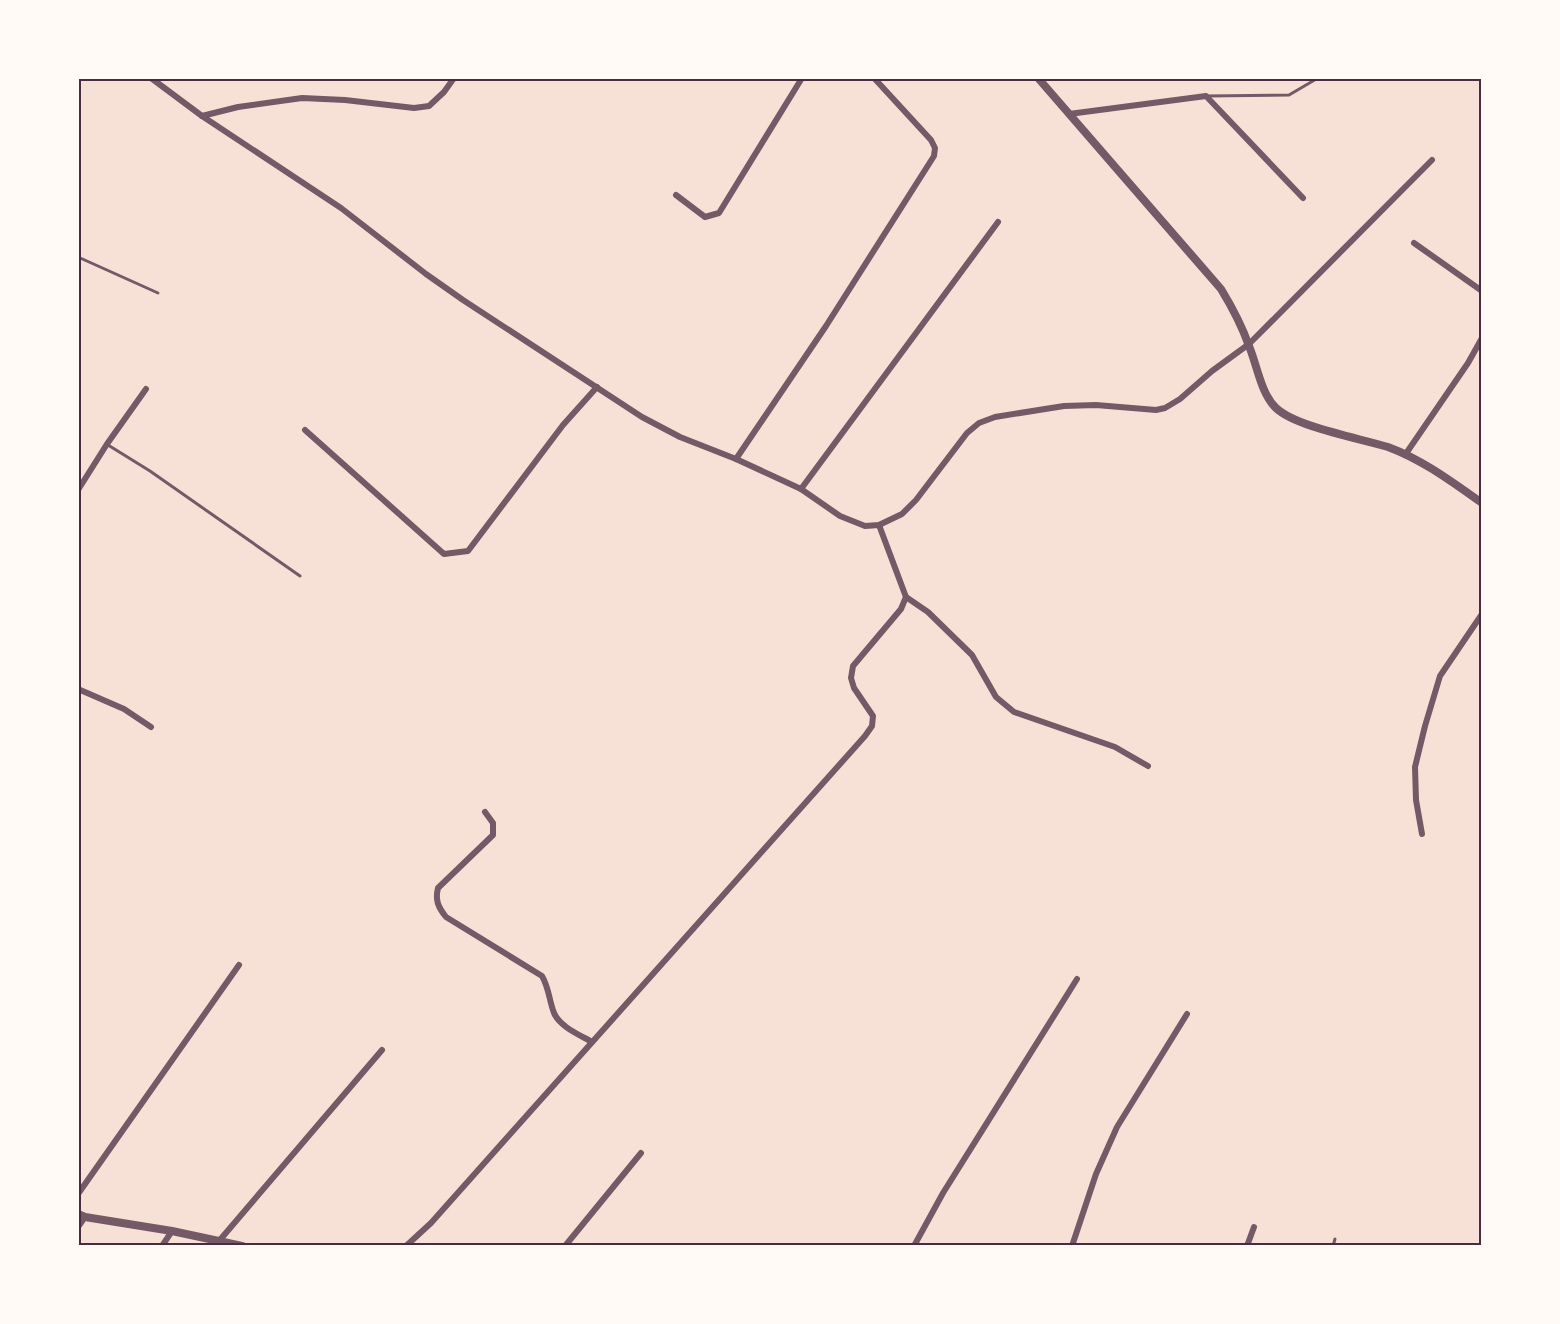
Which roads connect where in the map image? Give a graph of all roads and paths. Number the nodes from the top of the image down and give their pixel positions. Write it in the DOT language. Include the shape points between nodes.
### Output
graph roads {
  1 [pos="151,78"];
  2 [pos="454,78"];
  3 [pos="802,78"];
  4 [pos="874,78"];
  5 [pos="1038,78"];
  6 [pos="1318,78"];
  7 [pos="1206,96"];
  8 [pos="1069,114"];
  9 [pos="202,116"];
  10 [pos="1432,160"];
  11 [pos="676,195"];
  12 [pos="1303,198"];
  13 [pos="998,222"];
  14 [pos="1414,243"];
  15 [pos="78,257"];
  16 [pos="1482,291"];
  17 [pos="158,293"];
  18 [pos="1482,338"];
  19 [pos="1249,344"];
  20 [pos="597,387"];
  21 [pos="146,389"];
  22 [pos="305,430"];
  23 [pos="107,444"];
  24 [pos="1405,455"];
  25 [pos="736,459"];
  26 [pos="801,489"];
  27 [pos="78,490"];
  28 [pos="1482,502"];
  29 [pos="879,525"];
  30 [pos="300,576"];
  31 [pos="906,597"];
  32 [pos="1482,614"];
  33 [pos="78,689"];
  34 [pos="151,727"];
  35 [pos="1148,766"];
  36 [pos="485,812"];
  37 [pos="1422,834"];
  38 [pos="239,965"];
  39 [pos="1077,980"];
  40 [pos="1187,1014"];
  41 [pos="592,1042"];
  42 [pos="382,1050"];
  43 [pos="641,1153"];
  44 [pos="78,1194"];
  45 [pos="81,1216"];
  46 [pos="78,1227"];
  47 [pos="1254,1227"];
  48 [pos="172,1231"];
  49 [pos="1335,1239"];
  50 [pos="219,1241"];
  51 [pos="162,1246"];
  52 [pos="242,1246"];
  53 [pos="406,1246"];
  54 [pos="565,1246"];
  55 [pos="914,1246"];
  56 [pos="1072,1246"];
  57 [pos="1247,1246"];
  58 [pos="1333,1246"];
  1 -- 9 [label="street"];
  2 -- 9 [label="street" via="429,106 303,98"];
  3 -- 11 [label="street" via="718,213 705,217"];
  4 -- 25 [label="street" via="931,140 934,156"];
  5 -- 8 [label="street"];
  6 -- 7 [label="lane" via="1289,95"];
  7 -- 8 [label="street"];
  7 -- 12 [label="street"];
  8 -- 19 [label="street" via="1221,289"];
  9 -- 20 [label="street" via="341,208 463,300"];
  10 -- 19 [label="street"];
  13 -- 26 [label="street"];
  14 -- 16 [label="street"];
  15 -- 17 [label="lane"];
  18 -- 24 [label="street"];
  19 -- 24 [label="street" via="1268,399 1290,418"];
  19 -- 29 [label="street" via="1165,408 1064,406 980,423 967,433 916,500 902,514"];
  20 -- 22 [label="street" via="563,425 468,551 457,554 444,554"];
  20 -- 25 [label="street" via="680,437"];
  21 -- 23 [label="street"];
  23 -- 27 [label="street"];
  23 -- 30 [label="lane"];
  24 -- 28 [label="street"];
  25 -- 26 [label="street"];
  26 -- 29 [label="street" via="840,516 866,526"];
  29 -- 31 [label="street"];
  31 -- 35 [label="street" via="928,612 972,656 996,697 1014,712 1115,747"];
  31 -- 41 [label="street" via="895,617 853,666 854,688 873,716 865,736"];
  32 -- 37 [label="street" via="1440,676 1425,726 1415,767"];
  33 -- 34 [label="street" via="124,709"];
  36 -- 41 [label="street" via="493,823 493,835 438,888 439,909 542,976 555,1015"];
  38 -- 44 [label="street"];
  39 -- 55 [label="street" via="943,1192"];
  40 -- 56 [label="street" via="1117,1127 1096,1174"];
  41 -- 53 [label="street"];
  42 -- 50 [label="street"];
  43 -- 54 [label="street"];
  45 -- 46 [label="street"];
  45 -- 48 [label="street"];
  47 -- 57 [label="street"];
  48 -- 50 [label="street"];
  48 -- 51 [label="street"];
  49 -- 58 [label="lane"];
  50 -- 52 [label="street"];
}
